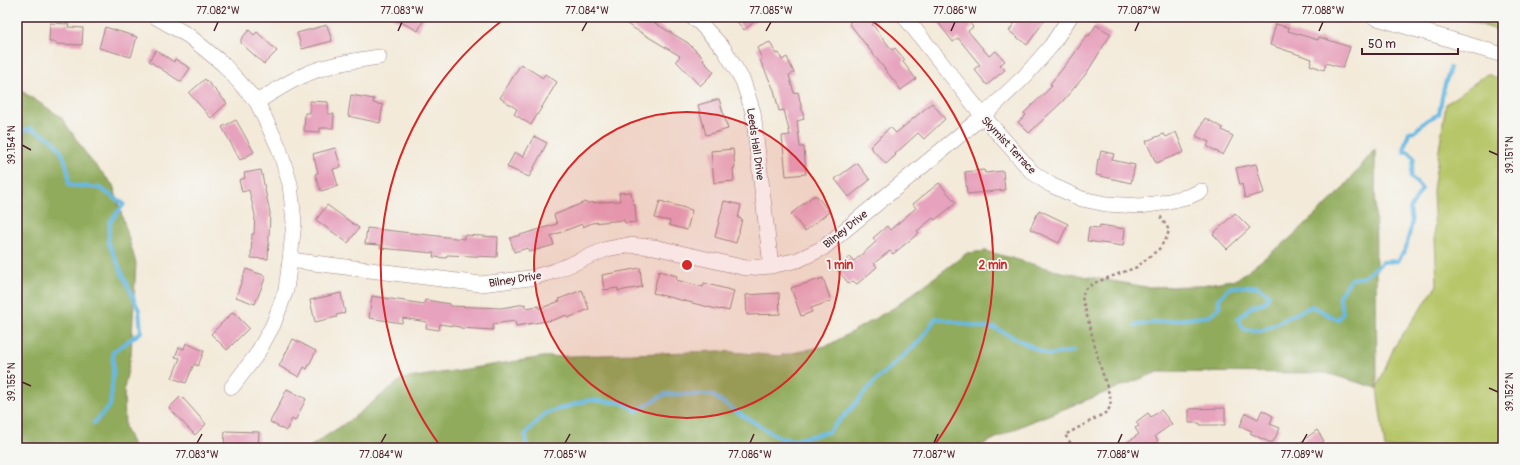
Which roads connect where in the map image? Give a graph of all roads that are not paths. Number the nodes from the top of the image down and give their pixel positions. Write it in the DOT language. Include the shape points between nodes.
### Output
graph roads {
  1 [pos="156,17"];
  2 [pos="692,17"];
  3 [pos="905,17"];
  4 [pos="1070,17"];
  5 [pos="1374,17"];
  6 [pos="1503,55"];
  7 [pos="378,58"];
  8 [pos="257,102"];
  9 [pos="983,116"];
  10 [pos="1201,191"];
  11 [pos="290,260"];
  12 [pos="771,266"];
  13 [pos="232,387"];
  1 -- 8 [label="street" via="195,41 223,64"];
  2 -- 12 [label="street, Leeds Hall Drive" via="724,49 743,82 754,112"];
  3 -- 9 [label="street, Skymist Terrace"];
  4 -- 9 [label="street, Bilney Drive" via="1051,46 1025,76"];
  5 -- 6 [label="street"];
  7 -- 8 [label="street" via="321,68"];
  8 -- 11 [label="street" via="279,148 290,184 294,222"];
  9 -- 10 [label="street, Skymist Terrace" via="1032,172 1051,185 1082,199 1106,204 1140,206 1190,196"];
  9 -- 12 [label="street, Bilney Drive" via="823,248 798,260"];
  11 -- 12 [label="street, Bilney Drive" via="481,284 530,278 555,271 607,249 628,246 654,247 746,268"];
  11 -- 13 [label="street" via="286,290 273,325 257,354"];
}
